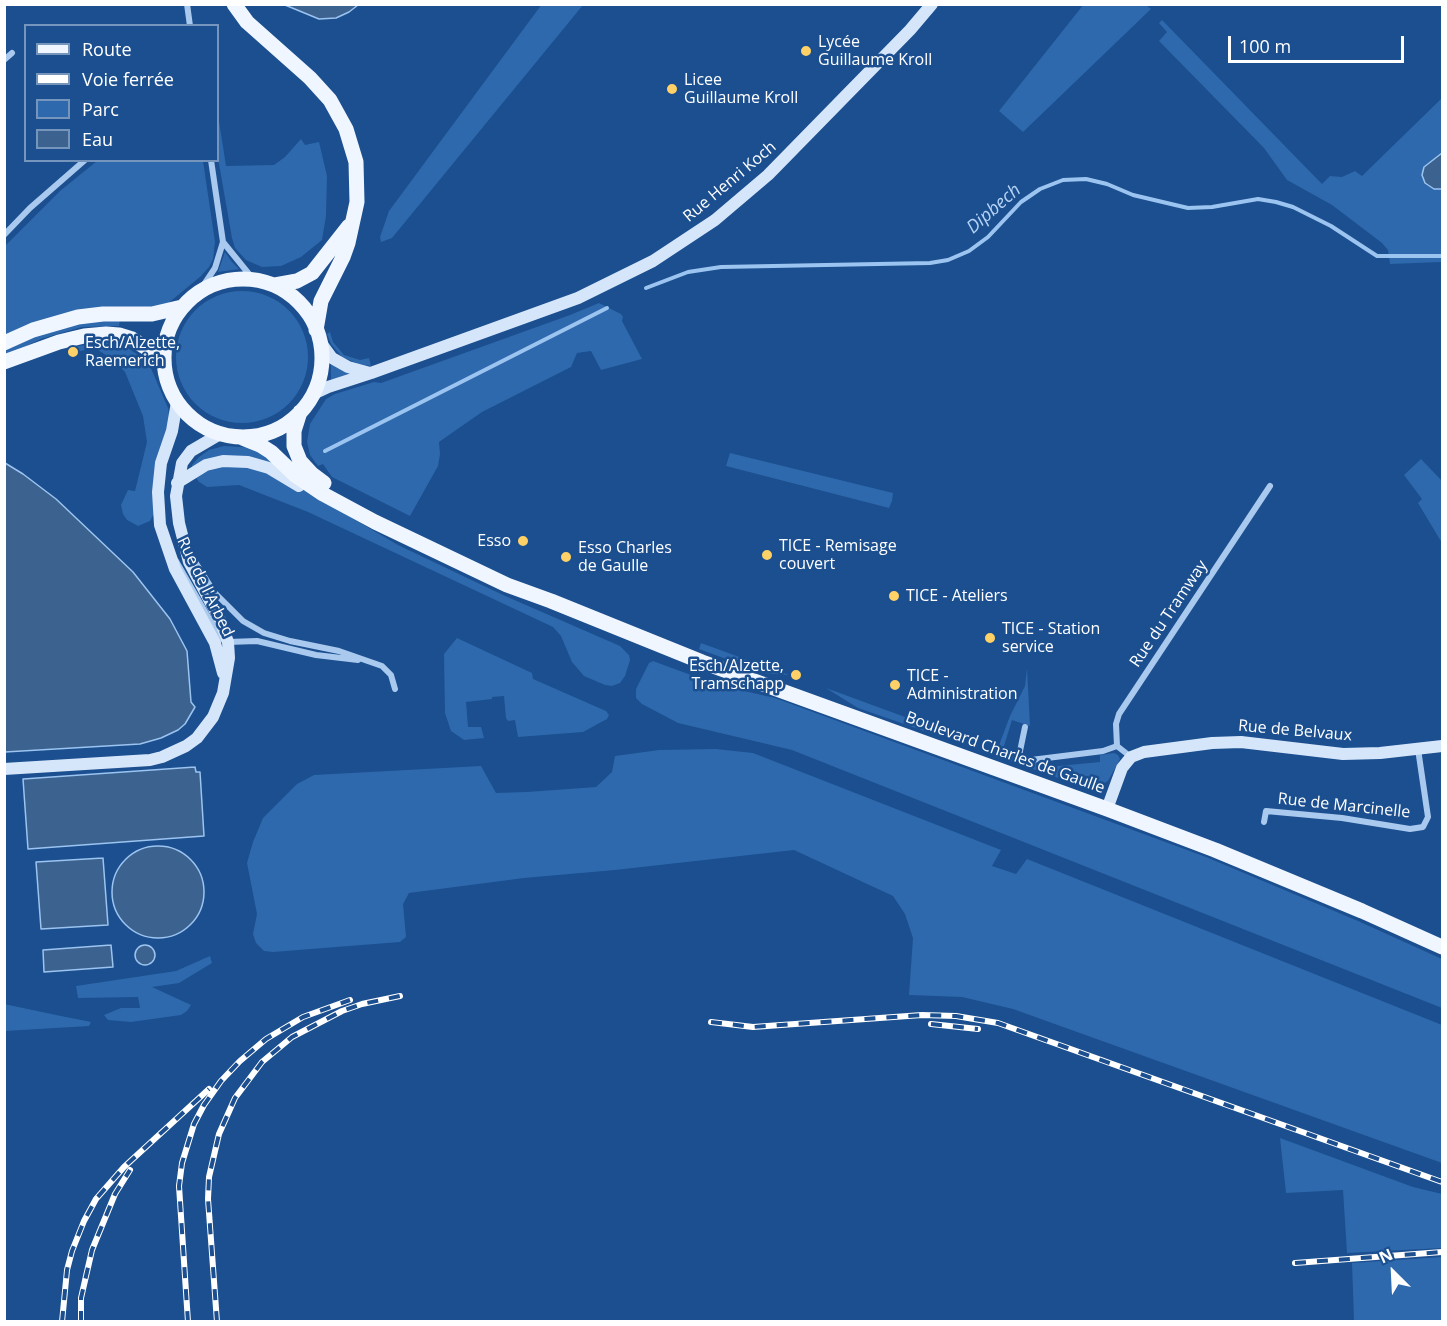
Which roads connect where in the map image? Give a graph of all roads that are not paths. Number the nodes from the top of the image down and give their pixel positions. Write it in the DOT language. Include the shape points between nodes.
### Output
graph roads {
  1 [pos="187,4"];
  2 [pos="234,4"];
  3 [pos="932,4"];
  4 [pos="190,24"];
  5 [pos="12,53"];
  6 [pos="4,60"];
  7 [pos="83,162"];
  8 [pos="211,162"];
  9 [pos="353,221"];
  10 [pos="4,235"];
  11 [pos="223,242"];
  12 [pos="253,279"];
  13 [pos="275,285"];
  14 [pos="199,292"];
  15 [pos="182,307"];
  16 [pos="319,336"];
  17 [pos="4,343"];
  18 [pos="4,362"];
  19 [pos="163,362"];
  20 [pos="371,373"];
  21 [pos="313,394"];
  22 [pos="177,402"];
  23 [pos="300,412"];
  24 [pos="220,434"];
  25 [pos="240,437"];
  26 [pos="177,483"];
  27 [pos="1270,486"];
  28 [pos="375,522"];
  29 [pos="183,542"];
  30 [pos="168,550"];
  31 [pos="551,601"];
  32 [pos="228,642"];
  33 [pos="370,661"];
  34 [pos="225,680"];
  35 [pos="395,689"];
  36 [pos="1025,727"];
  37 [pos="1117,746"];
  38 [pos="1443,746"];
  39 [pos="1418,749"];
  40 [pos="1131,757"];
  41 [pos="4,769"];
  42 [pos="1107,808"];
  43 [pos="1264,822"];
  44 [pos="1443,947"];
  1 -- 4 [label="street"];
  2 -- 9 [label="main road" via="247,22 330,100 346,129 356,162 357,202"];
  3 -- 20 [label="street, Rue Henri Koch" via="768,175 682,242 578,298"];
  5 -- 6 [label="street"];
  7 -- 10 [label="street"];
  8 -- 11 [label="street"];
  9 -- 13 [label="main road" via="312,273"];
  9 -- 16 [label="main road" via="343,257 321,301"];
  11 -- 12 [label="street"];
  11 -- 14 [label="street" via="215,268"];
  12 -- 13 [label="main road"];
  12 -- 14 [label="main road" via="215,283"];
  13 -- 16 [label="main road" via="305,308"];
  14 -- 15 [label="main road"];
  15 -- 17 [label="main road" via="152,314 78,316"];
  15 -- 19 [label="main road" via="171,324"];
  16 -- 20 [label="street" via="332,358"];
  16 -- 21 [label="main road" via="321,369"];
  18 -- 19 [label="main road" via="59,342 106,334 132,339"];
  19 -- 22 [label="main road"];
  20 -- 21 [label="street, Rue Henri Koch"];
  21 -- 23 [label="main road"];
  22 -- 24 [label="main road" via="203,427"];
  22 -- 30 [label="street, Rue de l'Arbed" via="158,492 160,525"];
  23 -- 25 [label="main road" via="283,426 262,435"];
  23 -- 31 [label="main road, Boulevard Charles de Gaulle" via="294,446 300,461 327,486 511,577"];
  24 -- 25 [label="main road"];
  24 -- 26 [label="street, Rue de l'Arbed" via="191,451 182,463"];
  25 -- 28 [label="main road, Boulevard Charles de Gaulle" via="261,445 323,494"];
  26 -- 28 [label="street, Boulevard Charles de Gaulle" via="206,465 248,462 269,468 345,514"];
  26 -- 29 [label="street, Rue de l'Arbed"];
  27 -- 37 [label="street, Rue du Tramway" via="1119,714"];
  28 -- 31 [label="main road, Boulevard Charles de Gaulle" via="507,585"];
  29 -- 32 [label="street, Rue de l'Arbed"];
  29 -- 33 [label="street" via="213,592 243,621 273,635"];
  30 -- 32 [label="street" via="220,638"];
  30 -- 34 [label="street, Rue de l'Arbed" via="215,643"];
  31 -- 42 [label="main road, Boulevard Charles de Gaulle" via="684,656"];
  32 -- 33 [label="street" via="256,642"];
  32 -- 34 [label="street, Rue de l'Arbed"];
  33 -- 35 [label="street" via="391,675"];
  34 -- 41 [label="street, Rue de l'Arbed" via="213,717 197,738 175,752 150,760"];
  36 -- 37 [label="street" via="1019,756 1036,760"];
  37 -- 40 [label="street"];
  38 -- 39 [label="street, Rue de Belvaux"];
  39 -- 40 [label="street, Rue de Belvaux" via="1343,754 1241,742 1144,752"];
  39 -- 43 [label="street, Rue de Marcinelle" via="1428,817 1423,827 1266,811"];
  40 -- 42 [label="street" via="1122,768"];
  42 -- 44 [label="main road, Boulevard Charles de Gaulle"];
}
